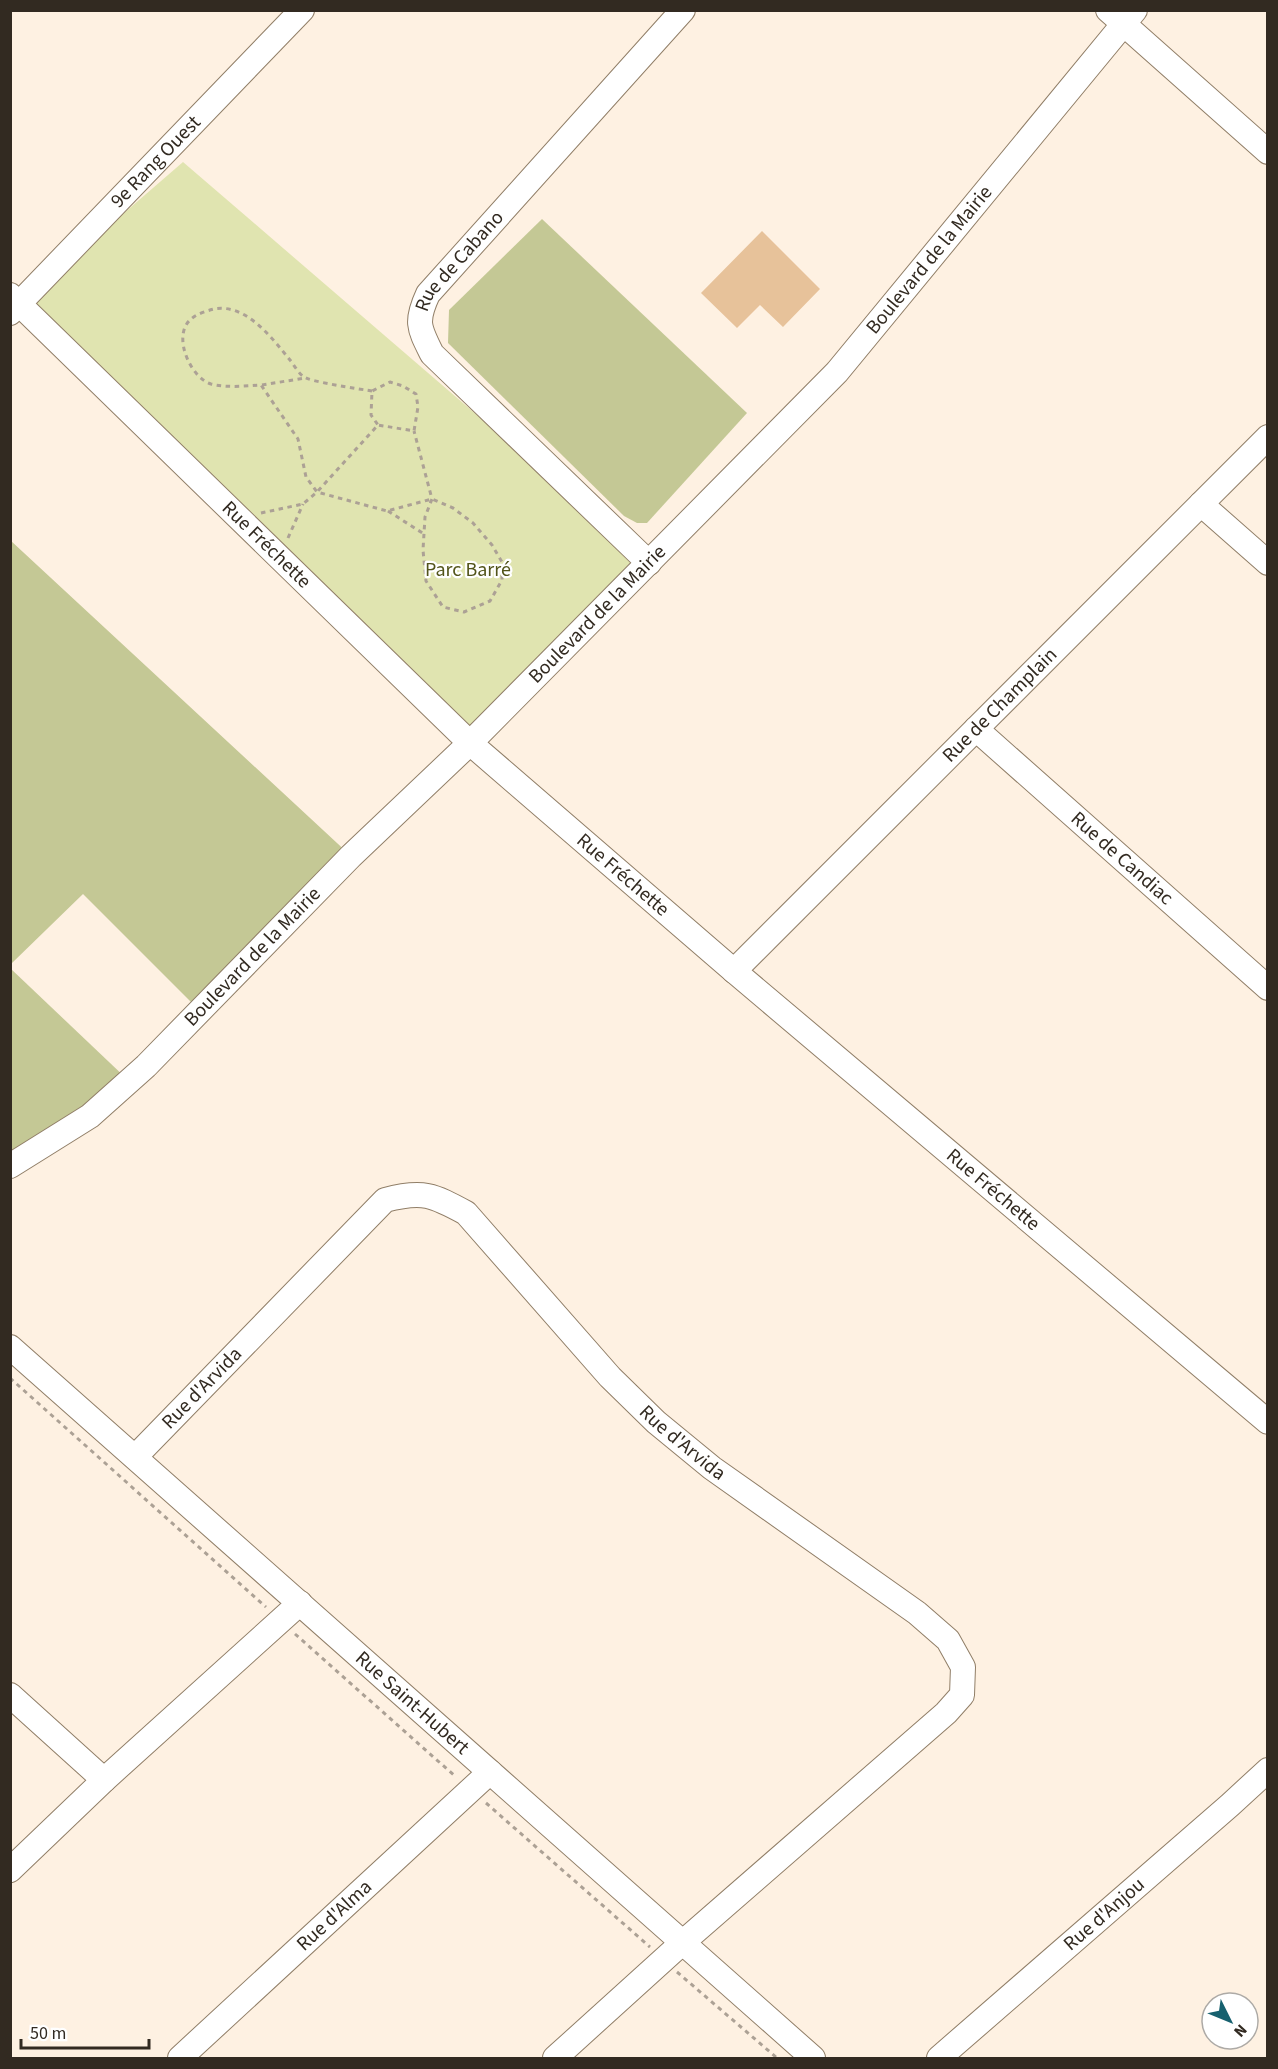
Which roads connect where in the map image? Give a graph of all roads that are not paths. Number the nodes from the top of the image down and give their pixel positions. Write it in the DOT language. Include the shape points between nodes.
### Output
graph roads {
  1 [pos="302,10"];
  2 [pos="683,10"];
  3 [pos="1122,15"];
  4 [pos="1268,152"];
  5 [pos="14,304"];
  6 [pos="1268,437"];
  7 [pos="1200,504"];
  8 [pos="649,563"];
  9 [pos="1268,563"];
  10 [pos="976,729"];
  11 [pos="470,743"];
  12 [pos="734,971"];
  13 [pos="1268,988"];
  14 [pos="10,1166"];
  15 [pos="10,1347"];
  16 [pos="1268,1422"];
  17 [pos="135,1457"];
  18 [pos="300,1603"];
  19 [pos="10,1695"];
  20 [pos="1268,1770"];
  21 [pos="490,1772"];
  22 [pos="104,1780"];
  23 [pos="10,1870"];
  24 [pos="682,1943"];
  25 [pos="180,2058"];
  26 [pos="555,2058"];
  27 [pos="813,2058"];
  28 [pos="939,2058"];
  1 -- 5 [label="street, 9e Rang Ouest"];
  2 -- 8 [label="street, Rue de Cabano" via="428,294 419,314 422,335 432,354"];
  3 -- 4 [label="street"];
  3 -- 8 [label="street, Boulevard de la Mairie" via="837,372"];
  5 -- 11 [label="street, Rue Fréchette"];
  6 -- 7 [label="street, Rue de Champlain"];
  7 -- 9 [label="street"];
  7 -- 10 [label="street, Rue de Champlain"];
  8 -- 11 [label="street, Boulevard de la Mairie"];
  10 -- 12 [label="street, Rue de Champlain"];
  10 -- 13 [label="street, Rue de Candiac"];
  11 -- 12 [label="street, Rue Fréchette"];
  11 -- 14 [label="street, Boulevard de la Mairie" via="351,856 146,1066 90,1116"];
  12 -- 16 [label="street, Rue Fréchette"];
  15 -- 17 [label="street, Rue Saint-Hubert"];
  17 -- 18 [label="street, Rue Saint-Hubert"];
  17 -- 24 [label="street, Rue d'Arvida" via="385,1200 410,1194 438,1198 466,1213 610,1377 656,1422 712,1468 917,1613 948,1641 963,1667 962,1695"];
  18 -- 21 [label="street, Rue Saint-Hubert"];
  18 -- 22 [label="street"];
  19 -- 22 [label="street"];
  20 -- 28 [label="street, Rue d'Anjou"];
  21 -- 24 [label="street, Rue Saint-Hubert"];
  21 -- 25 [label="street, Rue d'Alma"];
  22 -- 23 [label="street"];
  24 -- 26 [label="street, Rue d'Arvida"];
  24 -- 27 [label="street, Rue Saint-Hubert"];
}
